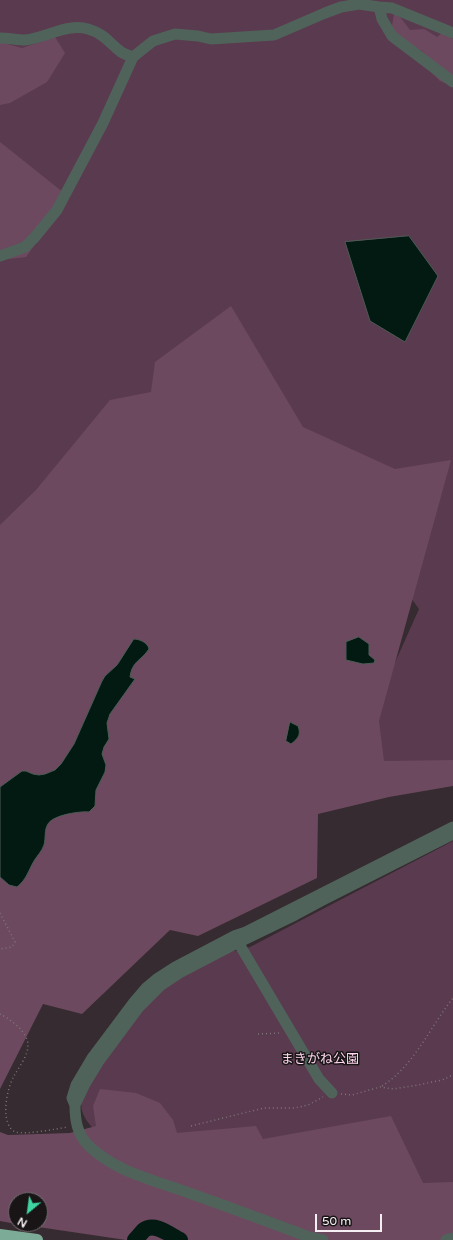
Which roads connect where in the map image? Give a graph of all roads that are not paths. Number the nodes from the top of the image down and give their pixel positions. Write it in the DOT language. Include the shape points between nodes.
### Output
graph roads {
  1 [pos="379,7"];
  2 [pos="453,32"];
  3 [pos="0,38"];
  4 [pos="133,57"];
  5 [pos="453,82"];
  6 [pos="0,256"];
  7 [pos="453,827"];
  8 [pos="453,834"];
  9 [pos="236,940"];
  10 [pos="332,1093"];
  11 [pos="0,1235"];
  12 [pos="453,1238"];
  13 [pos="37,1240"];
  14 [pos="323,1240"];
  15 [pos="446,1240"];
  1 -- 2 [label="street" via="392,8"];
  1 -- 4 [label="street" via="359,4 341,7 274,35 210,39 175,34 153,41"];
  1 -- 5 [label="street" via="382,19 392,36"];
  3 -- 4 [label="street" via="25,40 65,29 86,29 107,38 122,52"];
  4 -- 6 [label="street" via="103,123 57,210 26,247"];
  7 -- 9 [label="street" via="246,932"];
  8 -- 9 [label="street"];
  9 -- 10 [label="street" via="319,1079"];
  9 -- 14 [label="street" via="175,975 145,1000 99,1060 85,1084 75,1105 78,1130 98,1154 115,1165 153,1182"];
  11 -- 13 [label="highway"];
  12 -- 15 [label="street"];
}
